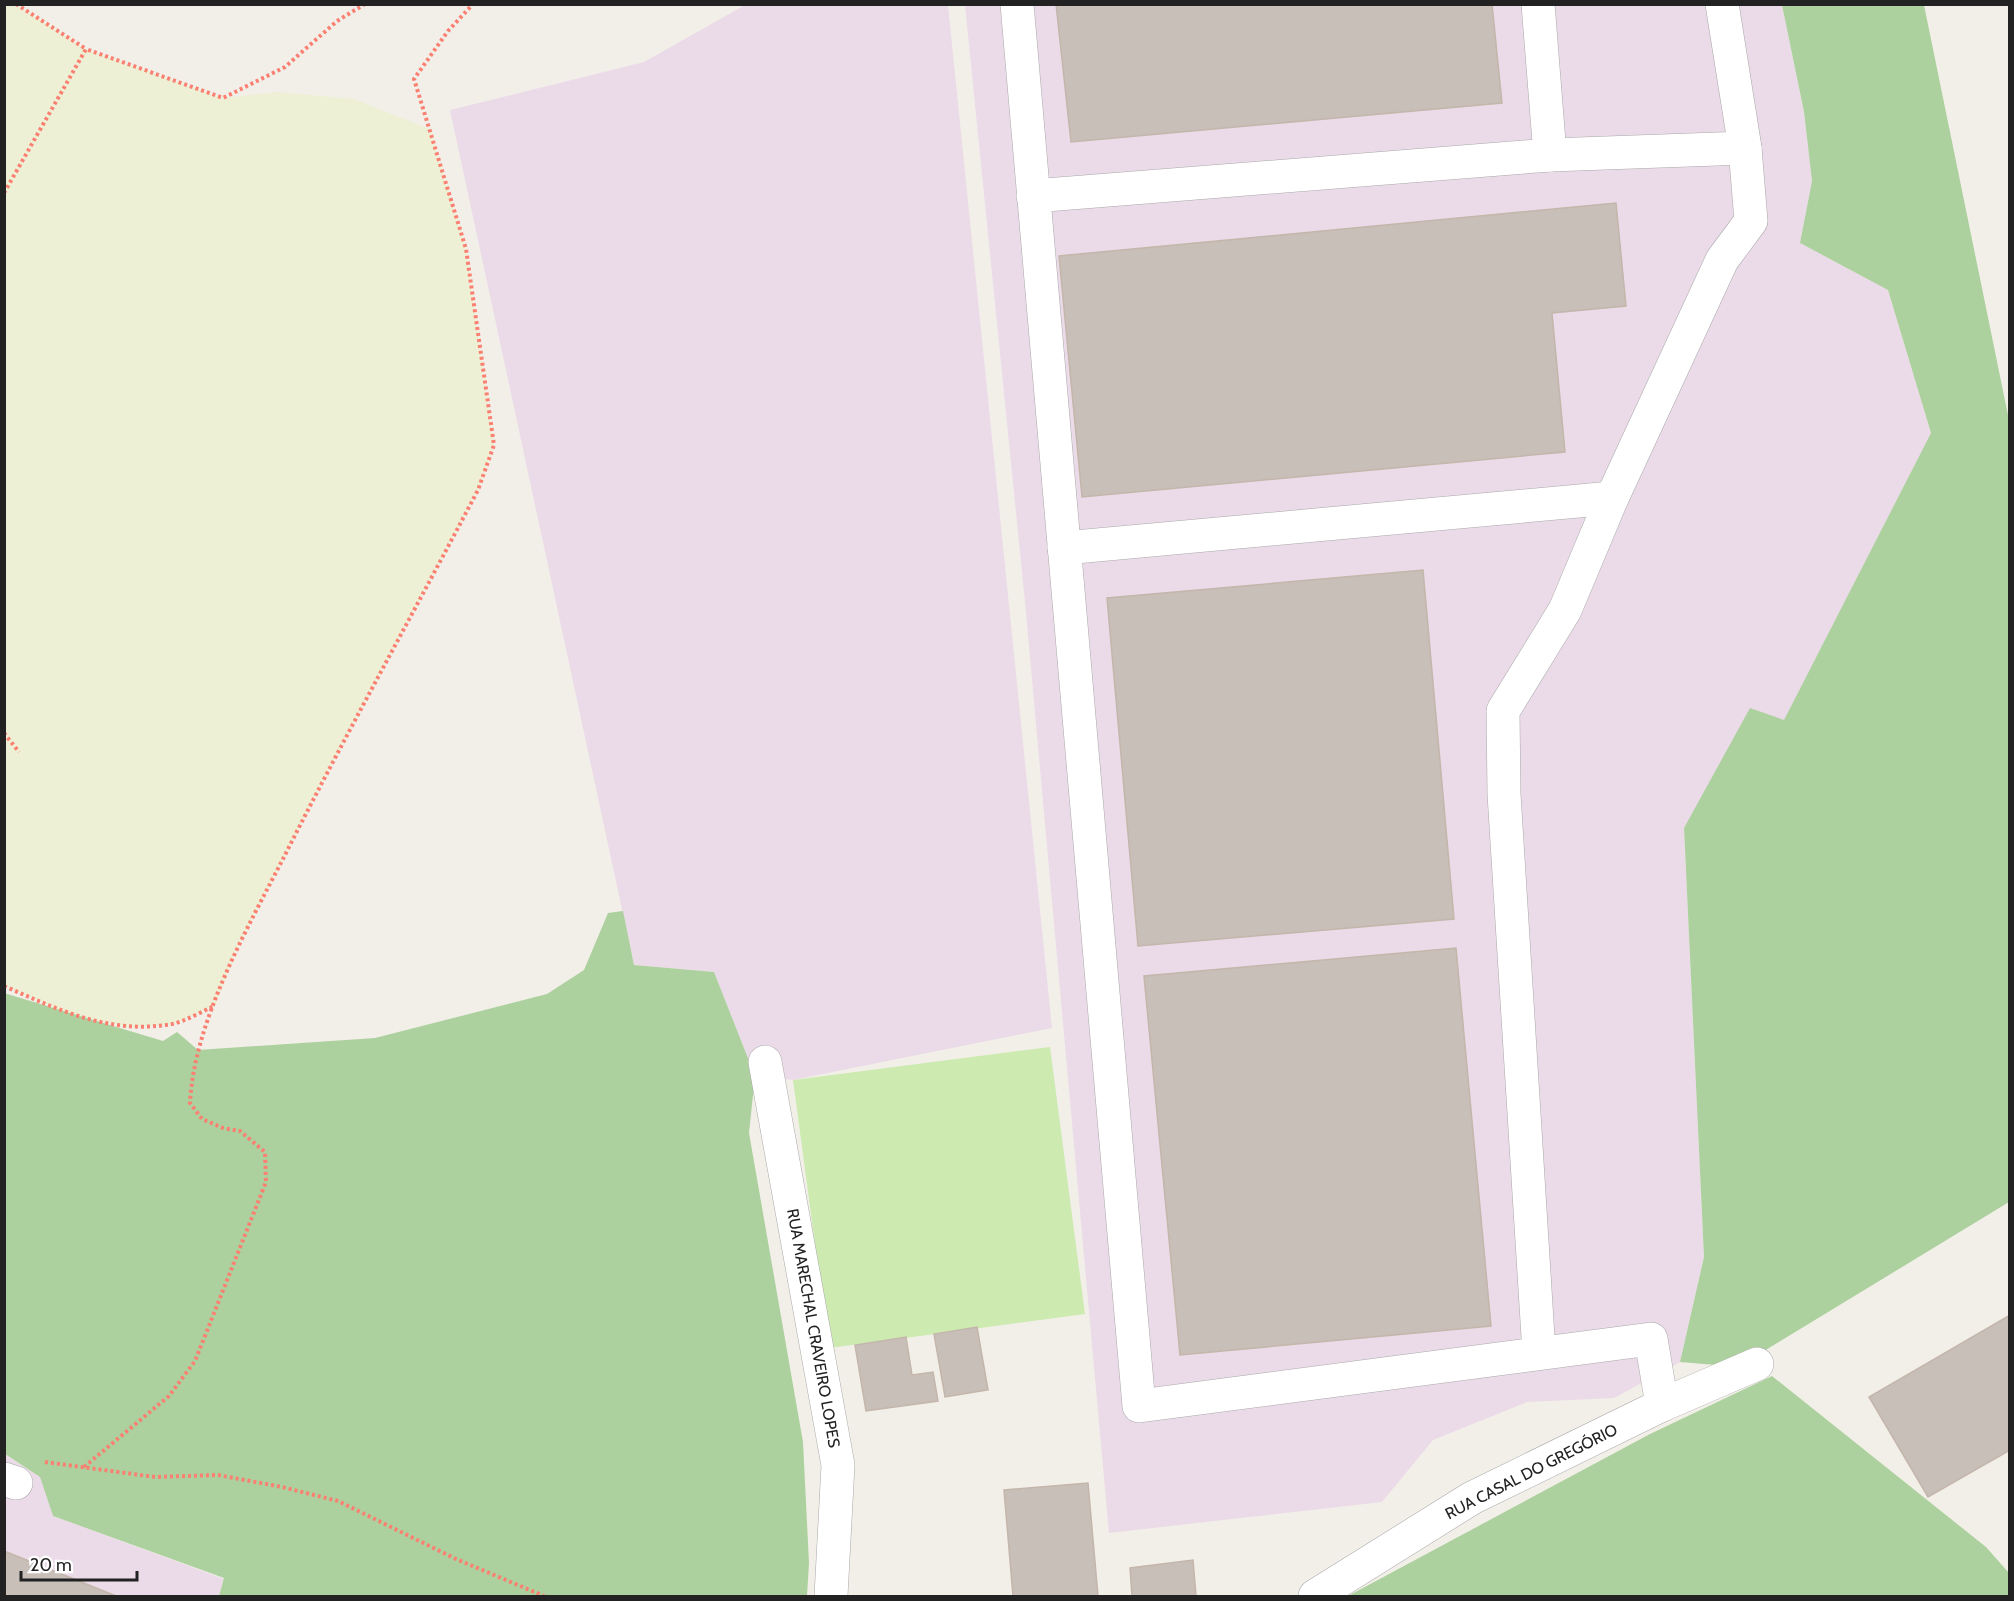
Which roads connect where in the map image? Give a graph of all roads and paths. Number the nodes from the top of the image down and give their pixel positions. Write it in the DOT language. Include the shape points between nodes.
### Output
graph roads {
  1 [pos="16,4"];
  2 [pos="365,4"];
  3 [pos="473,4"];
  4 [pos="1017,4"];
  5 [pos="1538,4"];
  6 [pos="1722,4"];
  7 [pos="86,49"];
  8 [pos="1745,148"];
  9 [pos="1550,155"];
  10 [pos="4,193"];
  11 [pos="1033,196"];
  12 [pos="1612,498"];
  13 [pos="1064,548"];
  14 [pos="4,733"];
  15 [pos="19,752"];
  16 [pos="4,986"];
  17 [pos="215,1006"];
  18 [pos="765,1062"];
  19 [pos="1539,1353"];
  20 [pos="1757,1364"];
  21 [pos="1662,1405"];
  22 [pos="84,1467"];
  23 [pos="21,1477"];
  24 [pos="544,1596"];
  25 [pos="831,1596"];
  26 [pos="1315,1596"];
  1 -- 7 [label="path"];
  2 -- 7 [label="path" via="337,21 285,67 223,98"];
  3 -- 17 [label="path" via="448,31 414,80 466,249 494,445 478,490 238,947"];
  4 -- 11 [label="street"];
  5 -- 9 [label="street"];
  6 -- 8 [label="street"];
  7 -- 10 [label="path"];
  8 -- 9 [label="street"];
  8 -- 12 [label="street" via="1751,221 1722,260"];
  9 -- 11 [label="street"];
  11 -- 13 [label="street"];
  12 -- 13 [label="street"];
  12 -- 19 [label="street" via="1565,610 1503,711 1504,794"];
  13 -- 19 [label="street" via="1138,1406"];
  14 -- 15 [label="path"];
  16 -- 17 [label="path" via="70,1015 130,1028 174,1024"];
  17 -- 22 [label="path" via="198,1050 190,1103 202,1119 240,1131 265,1152 266,1182 195,1361 169,1396"];
  18 -- 25 [label="street, RUA MARECHAL CRAVEIRO LOPES" via="838,1465"];
  19 -- 21 [label="street" via="1651,1339"];
  20 -- 21 [label="street, RUA CASAL DO GREGÓRIO"];
  21 -- 26 [label="street, RUA CASAL DO GREGÓRIO" via="1473,1498"];
  22 -- 23 [label="path" via="44,1461"];
  22 -- 24 [label="path" via="155,1477 218,1475 338,1501 456,1559"];
}
